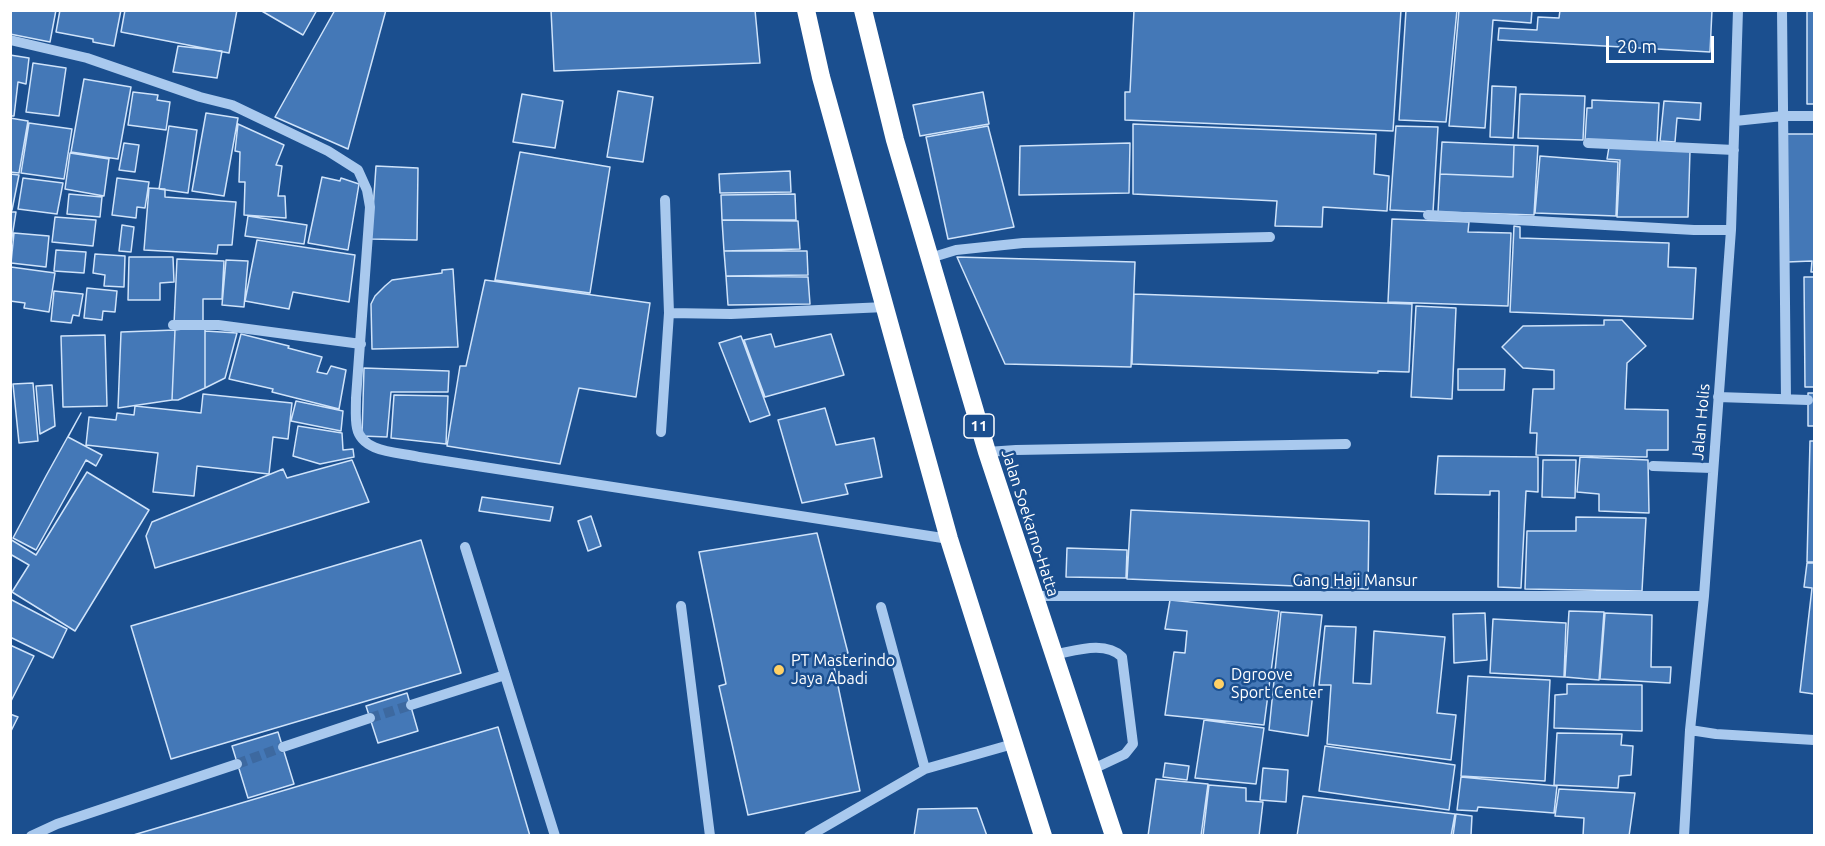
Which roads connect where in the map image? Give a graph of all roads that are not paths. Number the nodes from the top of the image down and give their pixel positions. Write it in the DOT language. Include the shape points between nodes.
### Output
graph roads {
  1 [pos="806,10"];
  2 [pos="863,10"];
  3 [pos="1738,10"];
  4 [pos="1782,10"];
  5 [pos="10,40"];
  6 [pos="1783,116"];
  7 [pos="1813,116"];
  8 [pos="1735,121"];
  9 [pos="1588,143"];
  10 [pos="1734,150"];
  11 [pos="665,200"];
  12 [pos="1428,215"];
  13 [pos="1731,230"];
  14 [pos="1270,237"];
  15 [pos="930,258"];
  16 [pos="885,307"];
  17 [pos="669,313"];
  18 [pos="172,325"];
  19 [pos="361,345"];
  20 [pos="1718,397"];
  21 [pos="1786,399"];
  22 [pos="1808,400"];
  23 [pos="661,432"];
  24 [pos="1346,444"];
  25 [pos="987,452"];
  26 [pos="1653,466"];
  27 [pos="1712,468"];
  28 [pos="949,539"];
  29 [pos="465,547"];
  30 [pos="1704,596"];
  31 [pos="1033,597"];
  32 [pos="681,606"];
  33 [pos="881,607"];
  34 [pos="1053,655"];
  35 [pos="505,675"];
  36 [pos="411,705"];
  37 [pos="370,718"];
  38 [pos="1690,730"];
  39 [pos="1815,740"];
  40 [pos="1013,744"];
  41 [pos="283,747"];
  42 [pos="237,764"];
  43 [pos="925,769"];
  44 [pos="1093,769"];
  45 [pos="31,836"];
  46 [pos="555,836"];
  47 [pos="710,836"];
  48 [pos="809,836"];
  49 [pos="1043,836"];
  50 [pos="1114,836"];
  51 [pos="1684,836"];
  1 -- 16 [label="highway"];
  2 -- 15 [label="highway, Jalan Soekarno-Hatta / 11" via="895,140"];
  3 -- 8 [label="street, Jalan Holis"];
  4 -- 6 [label="street"];
  5 -- 19 [label="street" via="87,58 232,105 328,151 358,170 370,207"];
  6 -- 7 [label="street"];
  6 -- 8 [label="street"];
  6 -- 21 [label="street"];
  8 -- 10 [label="street, Jalan Holis"];
  9 -- 10 [label="street"];
  10 -- 13 [label="street, Jalan Holis"];
  11 -- 17 [label="street"];
  12 -- 13 [label="street"];
  13 -- 20 [label="street, Jalan Holis"];
  14 -- 15 [label="street" via="1023,243 956,250"];
  15 -- 25 [label="highway, Jalan Soekarno-Hatta / 11"];
  16 -- 17 [label="street"];
  16 -- 28 [label="highway"];
  17 -- 23 [label="street"];
  18 -- 19 [label="street" via="218,325"];
  19 -- 28 [label="street" via="357,428 363,441 375,448"];
  20 -- 21 [label="street"];
  20 -- 27 [label="street, Jalan Holis"];
  21 -- 22 [label="street"];
  24 -- 25 [label="street"];
  25 -- 31 [label="highway, Jalan Soekarno-Hatta / 11"];
  26 -- 27 [label="street"];
  27 -- 30 [label="street, Jalan Holis"];
  28 -- 40 [label="highway"];
  29 -- 35 [label="street"];
  30 -- 31 [label="street, Gang Haji Mansur"];
  30 -- 38 [label="street, Jalan Holis"];
  31 -- 34 [label="highway, Jalan Soekarno-Hatta / 11"];
  32 -- 47 [label="street"];
  33 -- 43 [label="street"];
  34 -- 44 [label="highway, Jalan Soekarno-Hatta / 11"];
  34 -- 44 [label="street" via="1107,648 1122,657 1133,744 1125,754"];
  35 -- 36 [label="street"];
  35 -- 46 [label="street"];
  37 -- 41 [label="street"];
  38 -- 39 [label="street"];
  38 -- 51 [label="street, Jalan Holis"];
  40 -- 43 [label="street"];
  40 -- 49 [label="highway"];
  42 -- 45 [label="street"];
  43 -- 48 [label="street"];
  44 -- 50 [label="highway, Jalan Soekarno-Hatta / 11"];
}
